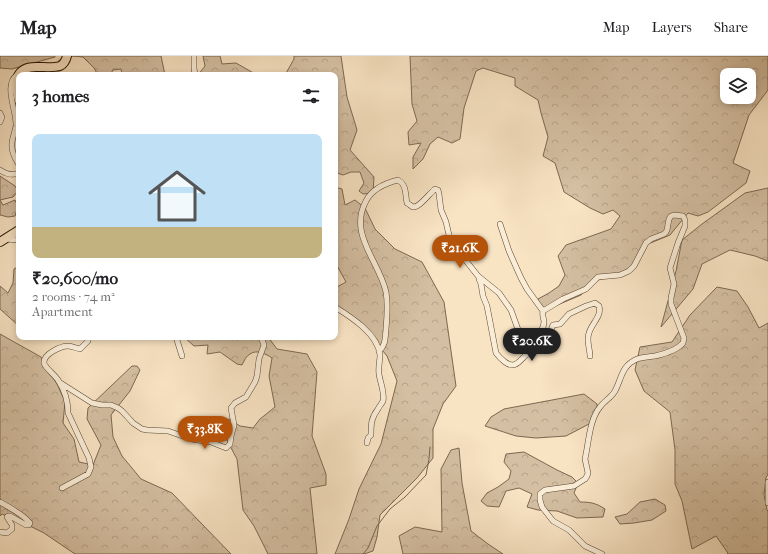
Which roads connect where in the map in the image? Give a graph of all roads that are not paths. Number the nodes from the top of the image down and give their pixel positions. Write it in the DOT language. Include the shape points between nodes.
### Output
graph roads {
  1 [pos="67,56"];
  2 [pos="194,56"];
  3 [pos="20,72"];
  4 [pos="195,72"];
  5 [pos="16,76"];
  6 [pos="0,113"];
  7 [pos="16,120"];
  8 [pos="0,122"];
  9 [pos="16,126"];
  10 [pos="16,160"];
  11 [pos="0,170"];
  12 [pos="16,174"];
  13 [pos="500,224"];
  14 [pos="16,232"];
  15 [pos="3,240"];
  16 [pos="16,240"];
  17 [pos="478,276"];
  18 [pos="338,309"];
  19 [pos="543,311"];
  20 [pos="88,340"];
  21 [pos="177,340"];
  22 [pos="262,340"];
  23 [pos="379,351"];
  24 [pos="182,356"];
  25 [pos="590,356"];
  26 [pos="59,382"];
  27 [pos="367,443"];
  28 [pos="768,482"];
  29 [pos="62,488"];
  30 [pos="0,502"];
  31 [pos="768,503"];
  32 [pos="0,532"];
  33 [pos="602,554"];
  1 -- 3 [label="highway" via="60,66 28,68"];
  2 -- 4 [label="street"];
  5 -- 7 [label="street" via="11,87"];
  6 -- 8 [label="street"];
  9 -- 10 [label="street" via="12,146"];
  11 -- 12 [label="street" via="11,175"];
  13 -- 19 [label="street" via="508,252 527,289"];
  14 -- 15 [label="highway"];
  15 -- 16 [label="street"];
  17 -- 19 [label="street" via="499,294 511,310 522,336 529,338 540,332"];
  17 -- 23 [label="street" via="452,243 440,207 438,190 435,189 415,207 408,202 404,185 400,181 396,180 374,190 364,204 360,222 366,247 386,293 384,344"];
  17 -- 25 [label="street" via="496,353 504,362 514,365 530,352 549,349 552,345 552,325 560,324 569,314 595,303 600,310 588,335"];
  18 -- 23 [label="street" via="368,332"];
  19 -- 33 [label="street" via="586,289 598,278 629,271 646,243 666,232 670,218 674,215 684,218 685,223 670,268 674,284 671,304 684,339 683,343 676,349 638,359 626,367 615,392 600,407 592,422 586,454 587,476 574,486 545,490 539,497 553,522 569,530 585,546"];
  20 -- 26 [label="street" via="80,349 64,346 46,358 45,365"];
  21 -- 24 [label="street"];
  22 -- 26 [label="street" via="264,345 259,359 258,376 246,397 231,408 234,425 229,447 226,448 176,433 142,429 118,408 92,403"];
  23 -- 27 [label="street" via="378,369 383,398 374,414 371,435"];
  26 -- 29 [label="street" via="69,415 91,467 88,474"];
  28 -- 31 [label="street"];
  30 -- 32 [label="street" via="15,510 30,523 26,525 8,516 12,529 7,533"];
}
